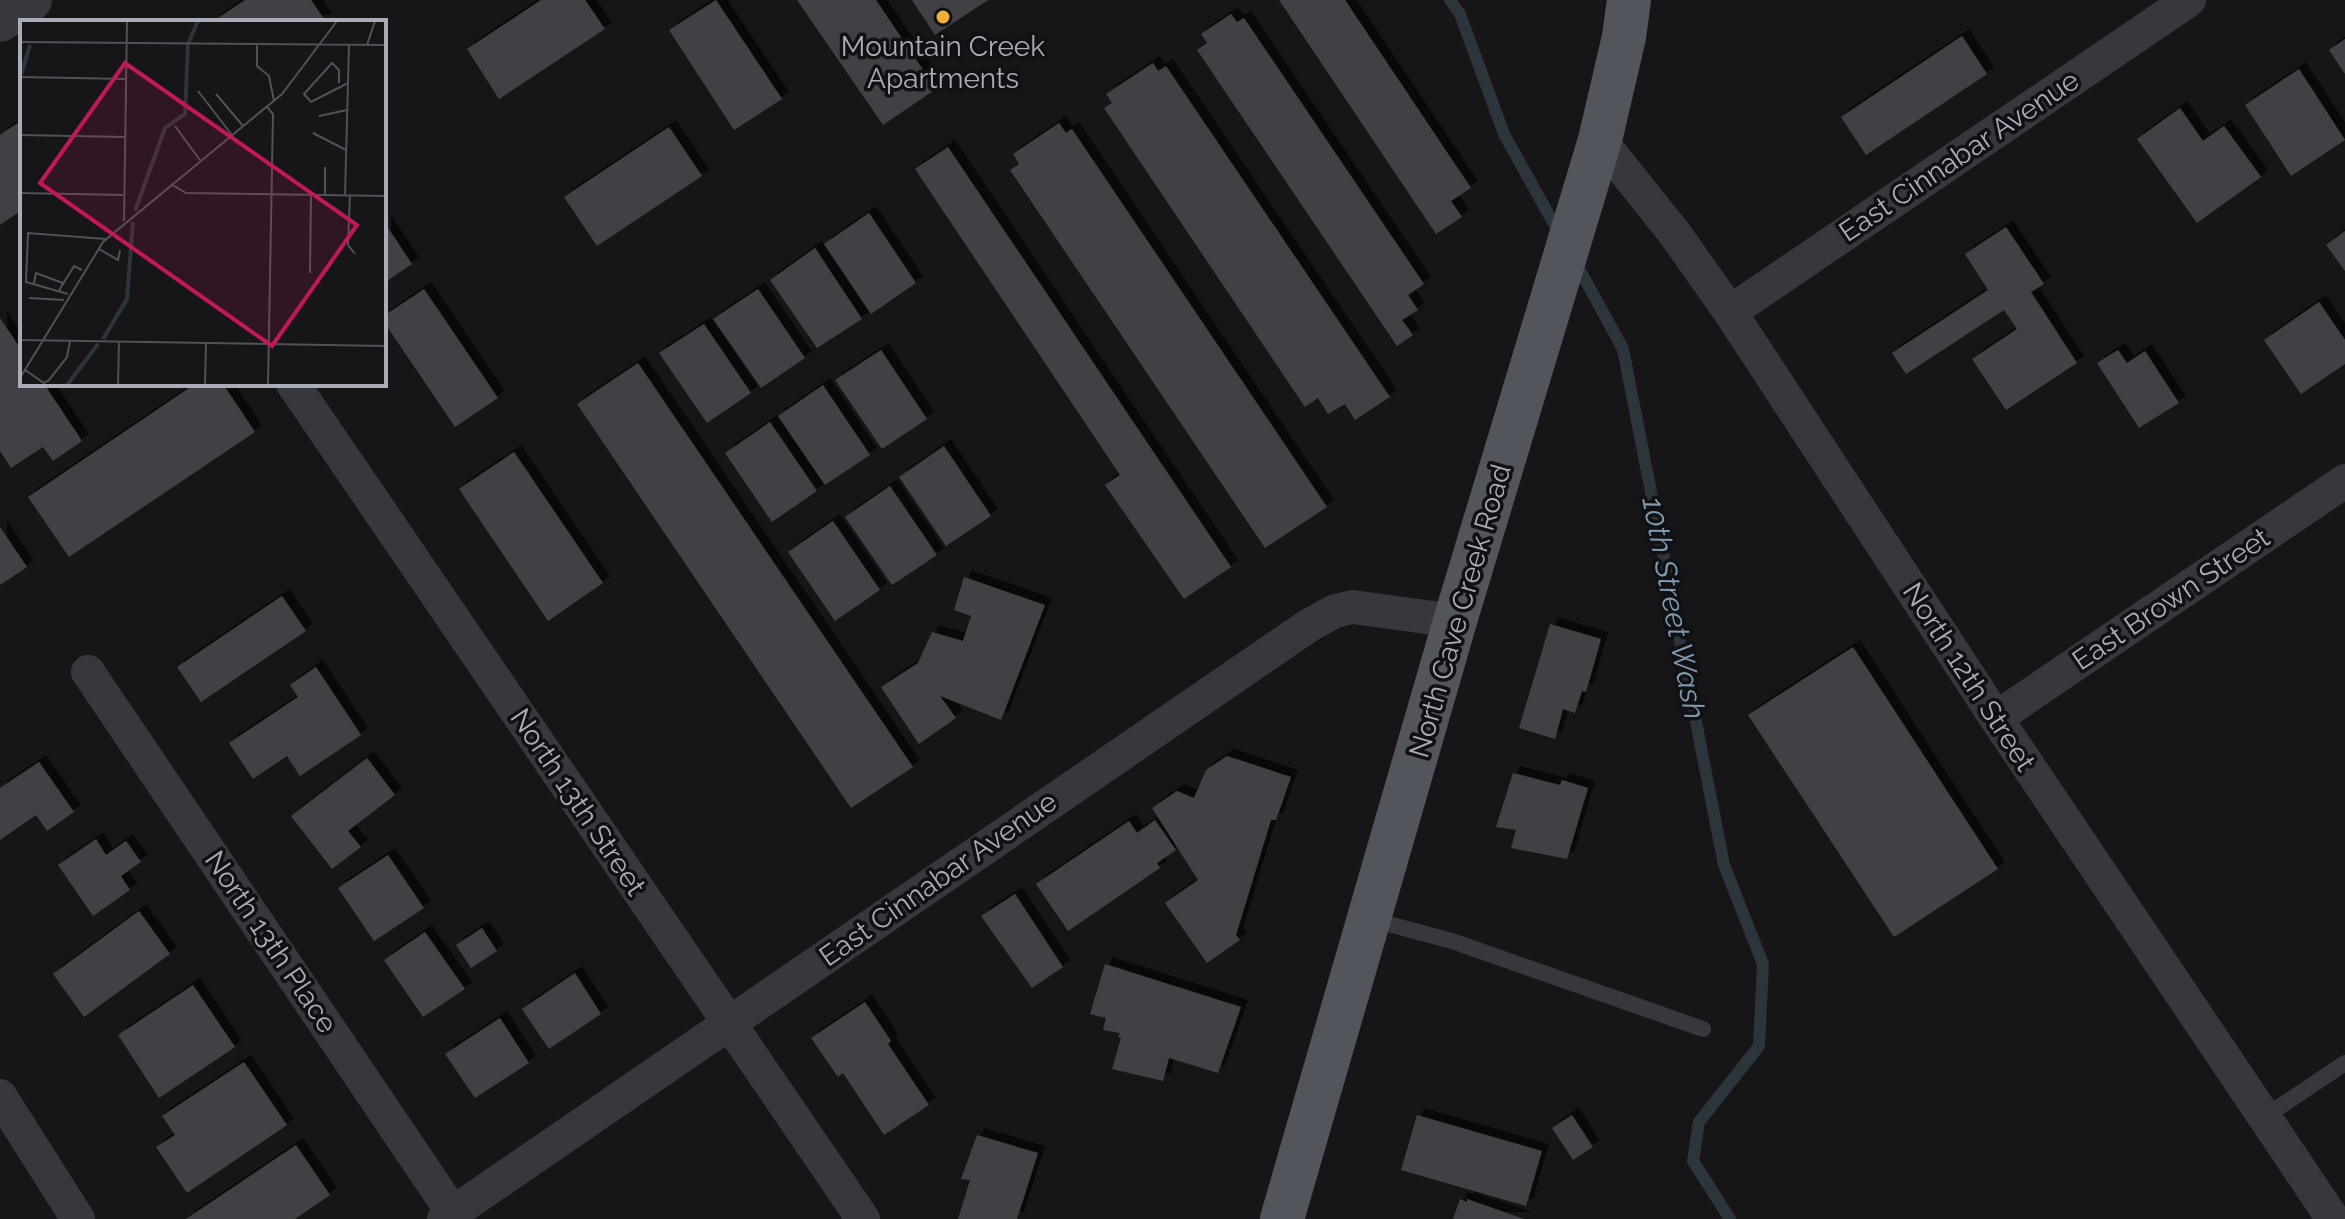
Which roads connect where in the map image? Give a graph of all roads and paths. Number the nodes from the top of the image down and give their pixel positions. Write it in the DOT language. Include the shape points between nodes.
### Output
graph roads {
  1 [pos="30,0"];
  2 [pos="1629,0"];
  3 [pos="2189,0"];
  4 [pos="43,20"];
  5 [pos="0,21"];
  6 [pos="1600,140"];
  7 [pos="1730,312"];
  8 [pos="294,386"];
  9 [pos="2345,481"];
  10 [pos="1455,621"];
  11 [pos="88,672"];
  12 [pos="1996,718"];
  13 [pos="1370,919"];
  14 [pos="729,1024"];
  15 [pos="1703,1029"];
  16 [pos="2345,1063"];
  17 [pos="0,1096"];
  18 [pos="2263,1118"];
  19 [pos="449,1216"];
  20 [pos="78,1219"];
  21 [pos="863,1219"];
  22 [pos="1282,1219"];
  23 [pos="2333,1219"];
  1 -- 4 [label="street"];
  1 -- 5 [label="street"];
  2 -- 6 [label="main road, North Cave Creek Road"];
  3 -- 7 [label="street, East Cinnabar Avenue"];
  6 -- 7 [label="street, North 12th Street"];
  6 -- 10 [label="main road, North Cave Creek Road"];
  7 -- 12 [label="street, North 12th Street"];
  8 -- 14 [label="street, North 13th Street"];
  9 -- 12 [label="street, East Brown Street"];
  10 -- 13 [label="main road, North Cave Creek Road"];
  10 -- 14 [label="street, East Cinnabar Avenue" via="1353,607 1335,611"];
  11 -- 19 [label="street, North 13th Place"];
  12 -- 18 [label="street, North 12th Street"];
  13 -- 15 [label="lane" via="1452,941"];
  13 -- 22 [label="main road, North Cave Creek Road"];
  14 -- 19 [label="street, East Cinnabar Avenue"];
  14 -- 21 [label="street, North 13th Street"];
  16 -- 18 [label="lane"];
  17 -- 20 [label="street"];
  18 -- 23 [label="street, North 12th Street"];
}
